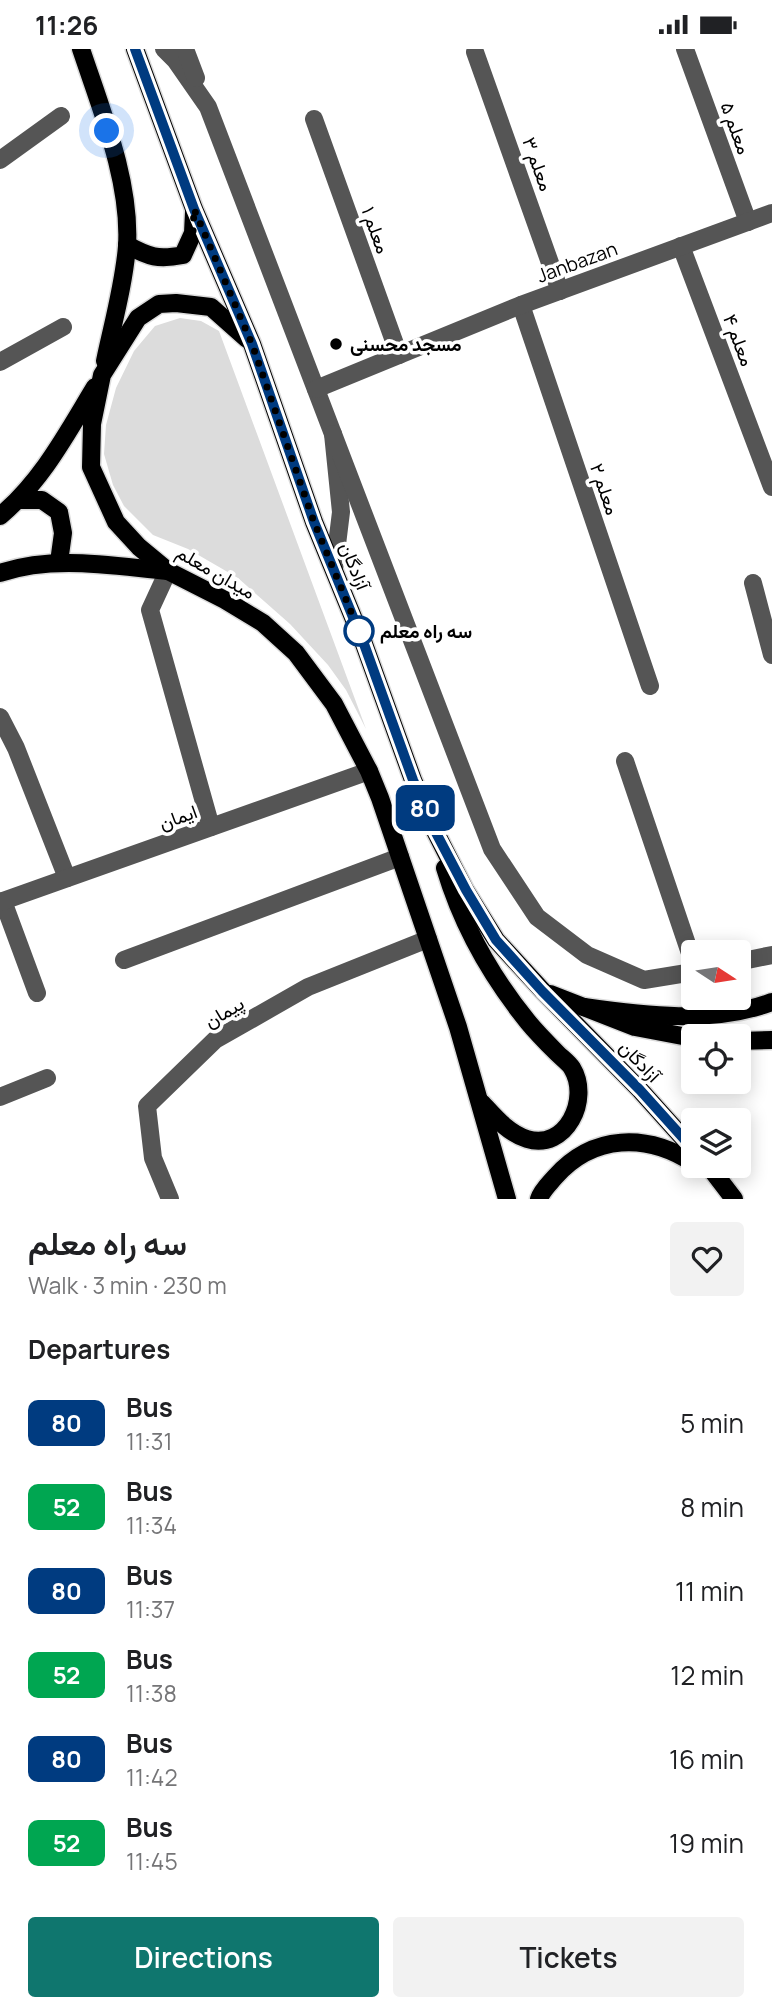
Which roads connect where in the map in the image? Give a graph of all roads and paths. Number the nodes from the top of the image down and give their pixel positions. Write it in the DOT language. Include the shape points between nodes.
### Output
graph roads {
  1 [pos="81,49"];
  2 [pos="135,49"];
  3 [pos="164,49"];
  4 [pos="185,49"];
  5 [pos="685,49"];
  6 [pos="475,52"];
  7 [pos="208,107"];
  8 [pos="61,116"];
  9 [pos="314,119"];
  10 [pos="0,160"];
  11 [pos="194,209"];
  12 [pos="772,213"];
  13 [pos="748,222"];
  14 [pos="127,245"];
  15 [pos="681,246"];
  16 [pos="560,291"];
  17 [pos="521,305"];
  18 [pos="62,327"];
  19 [pos="252,344"];
  20 [pos="399,355"];
  21 [pos="0,362"];
  22 [pos="102,375"];
  23 [pos="316,389"];
  24 [pos="333,434"];
  25 [pos="772,487"];
  26 [pos="19,500"];
  27 [pos="0,516"];
  28 [pos="59,562"];
  29 [pos="334,569"];
  30 [pos="168,571"];
  31 [pos="0,573"];
  32 [pos="752,583"];
  33 [pos="772,655"];
  34 [pos="650,686"];
  35 [pos="0,717"];
  36 [pos="625,761"];
  37 [pos="369,771"];
  38 [pos="211,827"];
  39 [pos="434,829"];
  40 [pos="400,857"];
  41 [pos="67,878"];
  42 [pos="2,902"];
  43 [pos="428,939"];
  44 [pos="686,940"];
  45 [pos="772,955"];
  46 [pos="751,959"];
  47 [pos="124,960"];
  48 [pos="681,974"];
  49 [pos="542,991"];
  50 [pos="37,993"];
  51 [pos="772,1002"];
  52 [pos="584,1007"];
  53 [pos="681,1036"];
  54 [pos="772,1040"];
  55 [pos="751,1041"];
  56 [pos="47,1078"];
  57 [pos="0,1097"];
  58 [pos="478,1097"];
  59 [pos="681,1136"];
  60 [pos="681,1155"];
  61 [pos="716,1178"];
  62 [pos="719,1178"];
  63 [pos="721,1181"];
  64 [pos="170,1199"];
  65 [pos="507,1199"];
  66 [pos="539,1199"];
  67 [pos="734,1199"];
  1 -- 14 [label="main road" via="113,149 127,216"];
  2 -- 11 [label="main road, آزادگان"];
  3 -- 7 [label="street"];
  4 -- 7 [label="street"];
  5 -- 13 [label="street, معلم ۵"];
  6 -- 16 [label="street, معلم ۳"];
  7 -- 23 [label="street"];
  8 -- 10 [label="street"];
  9 -- 20 [label="street, معلم ۱"];
  11 -- 14 [label="main road" via="193,233 183,255 147,257"];
  11 -- 19 [label="main road, آزادگان"];
  12 -- 13 [label="street, Janbazan"];
  13 -- 15 [label="street, Janbazan"];
  14 -- 22 [label="main road"];
  15 -- 16 [label="street, Janbazan"];
  15 -- 25 [label="street, معلم ۴"];
  16 -- 17 [label="street, Janbazan"];
  17 -- 20 [label="street, Janbazan"];
  17 -- 34 [label="street, معلم ۲"];
  18 -- 21 [label="street"];
  19 -- 22 [label="main road, میدان معلم" via="211,307 159,304 138,317"];
  19 -- 29 [label="main road, آزادگان"];
  20 -- 23 [label="street, Janbazan"];
  22 -- 26 [label="main road" via="46,466"];
  22 -- 30 [label="main road, میدان معلم" via="92,424 91,467 116,522"];
  23 -- 24 [label="street"];
  24 -- 29 [label="street" via="341,512"];
  24 -- 48 [label="street" via="492,849 537,917 587,955 644,980"];
  26 -- 27 [label="main road"];
  26 -- 28 [label="main road" via="41,499 59,512 63,533"];
  28 -- 30 [label="main road"];
  28 -- 31 [label="main road"];
  29 -- 39 [label="main road, آزادگان"];
  30 -- 37 [label="main road, میدان معلم" via="262,623 296,653 334,704"];
  30 -- 38 [label="street" via="150,610"];
  32 -- 33 [label="street"];
  35 -- 41 [label="street"];
  36 -- 44 [label="street"];
  37 -- 38 [label="street, ایمان"];
  37 -- 40 [label="main road"];
  38 -- 41 [label="street, ایمان"];
  39 -- 49 [label="main road, آزادگان" via="496,940"];
  39 -- 58 [label="main road" via="453,896 475,946 528,1022 572,1068 579,1088 567,1128 547,1140 528,1140 512,1132"];
  40 -- 43 [label="main road"];
  40 -- 47 [label="street"];
  41 -- 42 [label="street, ایمان"];
  42 -- 50 [label="street"];
  43 -- 58 [label="main road"];
  43 -- 64 [label="street, پیمان" via="308,987 215,1039 147,1106 153,1158"];
  45 -- 46 [label="street"];
  49 -- 52 [label="main road"];
  49 -- 59 [label="main road, آزادگان"];
  51 -- 52 [label="main road" via="753,1009 683,1016"];
  52 -- 53 [label="main road" via="635,1027"];
  54 -- 55 [label="main road"];
  56 -- 57 [label="street"];
  58 -- 65 [label="main road"];
  60 -- 66 [label="main road" via="647,1143 600,1147 561,1171"];
  61 -- 63 [label="main road"];
  62 -- 63 [label="main road"];
  63 -- 67 [label="main road"];
}
